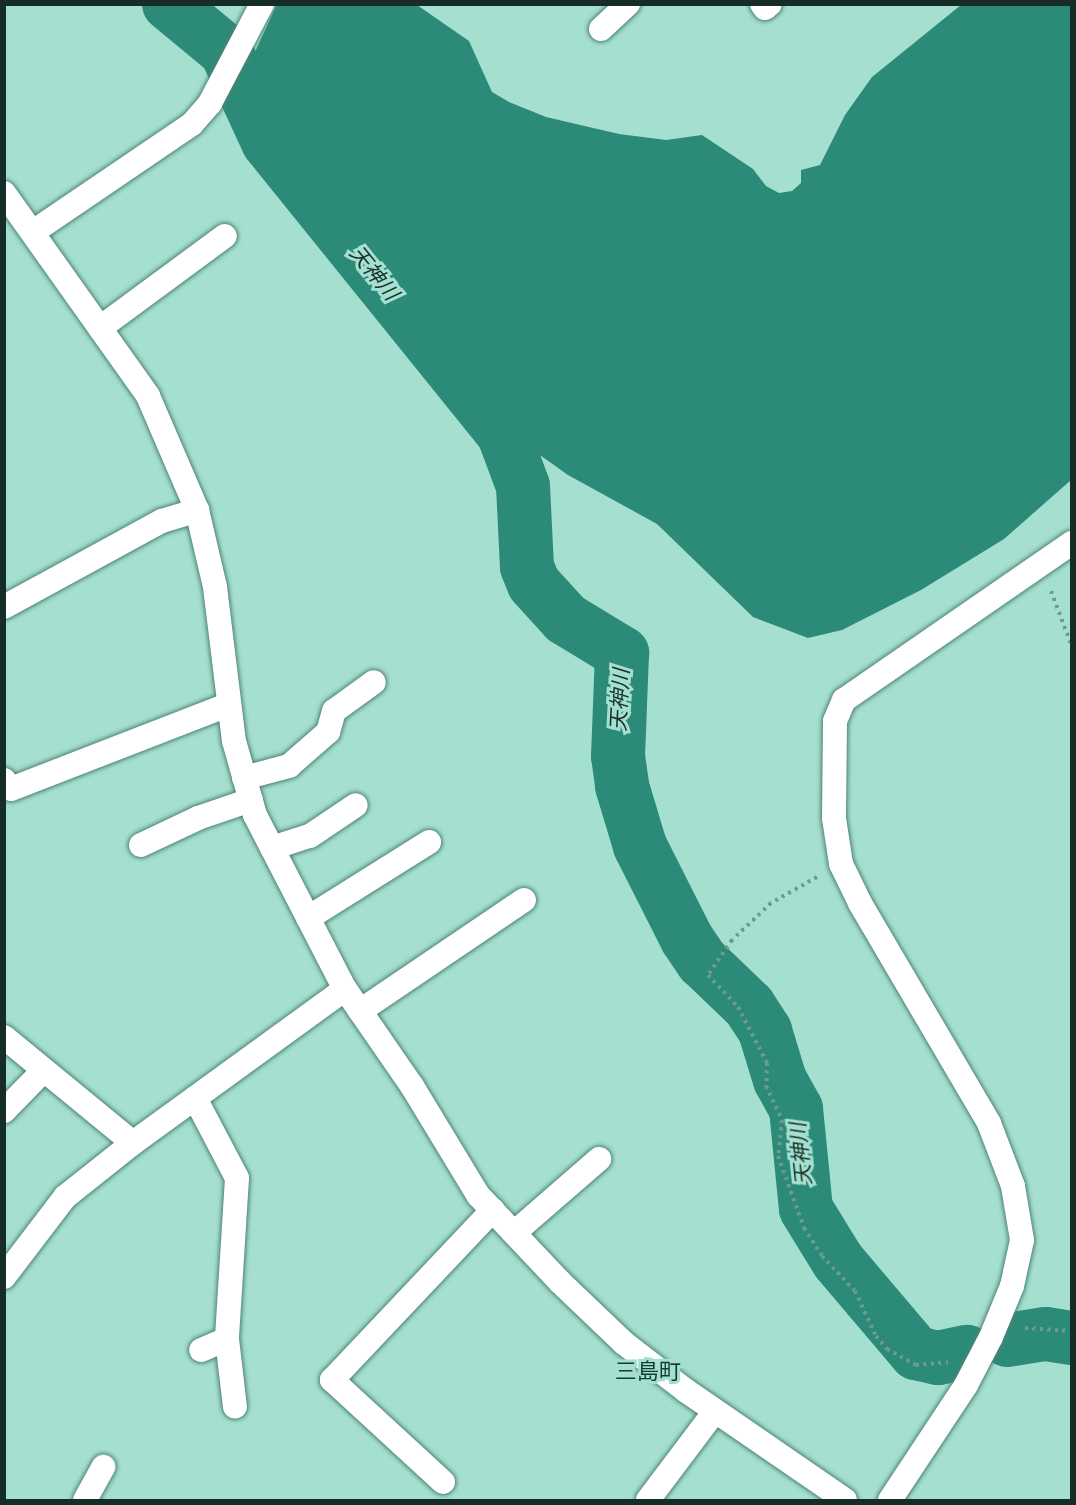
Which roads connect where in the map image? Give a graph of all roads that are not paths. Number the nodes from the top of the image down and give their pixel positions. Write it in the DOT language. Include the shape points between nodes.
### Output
graph roads {
  1 [pos="262,4"];
  2 [pos="628,4"];
  3 [pos="762,4"];
  4 [pos="770,4"];
  5 [pos="601,29"];
  6 [pos="4,193"];
  7 [pos="33,232"];
  8 [pos="225,236"];
  9 [pos="100,328"];
  10 [pos="197,510"];
  11 [pos="1071,543"];
  12 [pos="4,607"];
  13 [pos="374,682"];
  14 [pos="228,705"];
  15 [pos="4,780"];
  16 [pos="248,789"];
  17 [pos="356,805"];
  18 [pos="429,842"];
  19 [pos="141,844"];
  20 [pos="272,848"];
  21 [pos="524,900"];
  22 [pos="308,918"];
  23 [pos="345,989"];
  24 [pos="360,1011"];
  25 [pos="4,1037"];
  26 [pos="44,1070"];
  27 [pos="195,1098"];
  28 [pos="4,1112"];
  29 [pos="133,1143"];
  30 [pos="599,1159"];
  31 [pos="493,1210"];
  32 [pos="514,1233"];
  33 [pos="4,1277"];
  34 [pos="227,1339"];
  35 [pos="201,1350"];
  36 [pos="235,1407"];
  37 [pos="716,1411"];
  38 [pos="103,1467"];
  39 [pos="443,1482"];
  40 [pos="85,1500"];
  41 [pos="648,1500"];
  42 [pos="843,1500"];
  43 [pos="890,1500"];
  1 -- 7 [label="street" via="210,102 192,124"];
  2 -- 5 [label="street"];
  3 -- 4 [label="street" via="765,8"];
  6 -- 7 [label="street"];
  7 -- 9 [label="street"];
  8 -- 9 [label="street"];
  9 -- 10 [label="street" via="147,396"];
  10 -- 12 [label="street" via="162,521"];
  10 -- 14 [label="street" via="215,587"];
  11 -- 43 [label="street" via="844,700 835,721 834,818 841,864 860,903 973,1091 1013,1186 1022,1240 1012,1286 987,1344"];
  13 -- 16 [label="street" via="334,711 328,732 289,766"];
  14 -- 15 [label="street" via="11,789"];
  14 -- 16 [label="street"];
  16 -- 19 [label="street"];
  16 -- 20 [label="street"];
  17 -- 20 [label="street" via="310,836"];
  18 -- 22 [label="street"];
  20 -- 22 [label="street"];
  21 -- 24 [label="street"];
  22 -- 23 [label="street"];
  23 -- 24 [label="street"];
  23 -- 27 [label="street"];
  24 -- 31 [label="street" via="478,1195"];
  25 -- 26 [label="street"];
  26 -- 28 [label="street"];
  26 -- 29 [label="street"];
  27 -- 29 [label="street"];
  27 -- 34 [label="street" via="237,1178"];
  29 -- 33 [label="street" via="65,1197"];
  30 -- 32 [label="street"];
  31 -- 32 [label="street"];
  31 -- 39 [label="street" via="332,1380"];
  32 -- 37 [label="street" via="624,1343"];
  34 -- 35 [label="street"];
  34 -- 36 [label="street"];
  37 -- 41 [label="street"];
  37 -- 42 [label="street"];
  38 -- 40 [label="street"];
}
